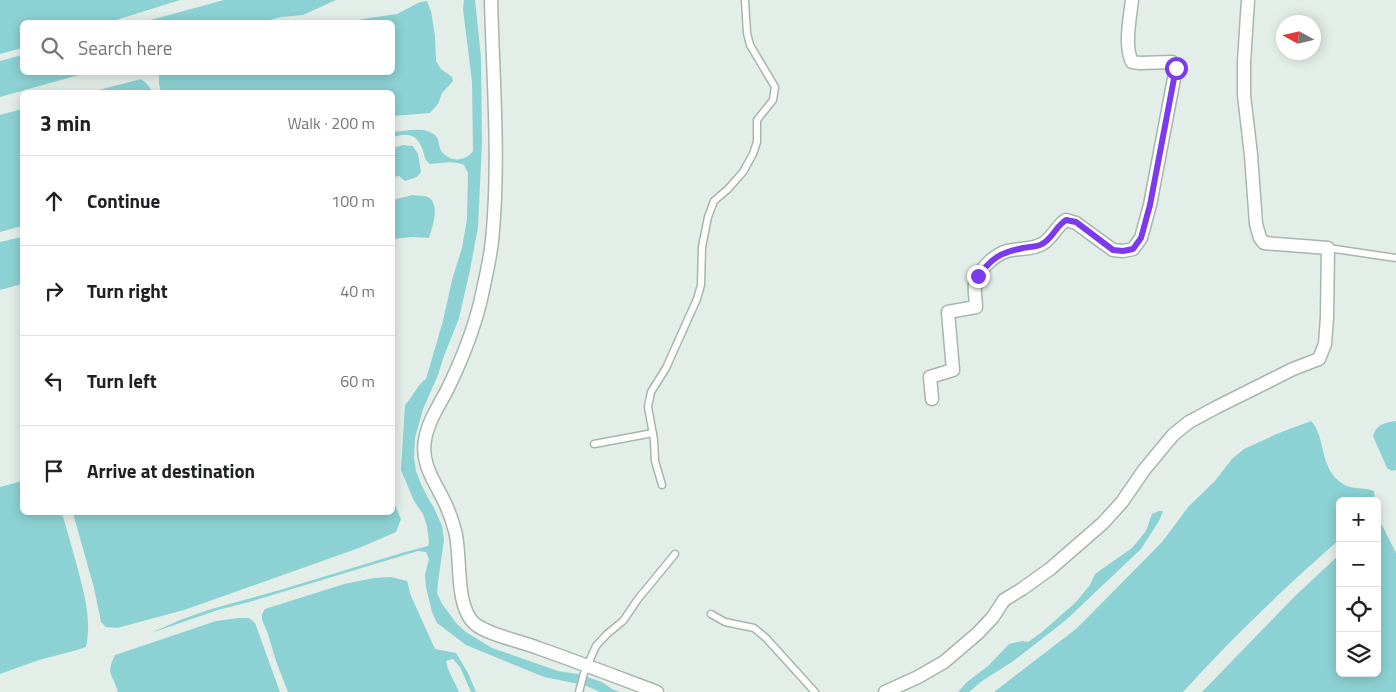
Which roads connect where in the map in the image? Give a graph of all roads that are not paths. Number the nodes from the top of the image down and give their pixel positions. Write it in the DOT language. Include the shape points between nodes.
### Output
graph roads {
  1 [pos="491,0"];
  2 [pos="745,0"];
  3 [pos="1132,0"];
  4 [pos="1248,0"];
  5 [pos="1328,248"];
  6 [pos="1396,258"];
  7 [pos="932,399"];
  8 [pos="653,433"];
  9 [pos="594,444"];
  10 [pos="662,485"];
  11 [pos="675,554"];
  12 [pos="711,614"];
  13 [pos="586,669"];
  14 [pos="579,690"];
  15 [pos="657,692"];
  16 [pos="815,692"];
  17 [pos="885,692"];
  1 -- 13 [label="street" via="496,190 492,243 468,340 428,427 425,440 427,470 455,529 461,588 469,616 485,630"];
  2 -- 8 [label="lane" via="750,45 775,87 774,93 757,120 757,142 753,154 743,172 714,201 708,217 697,299 666,368 651,392 648,407"];
  3 -- 7 [label="street" via="1129,39 1132,62 1172,62 1176,68 1141,238 1133,249 1113,250 1076,222 1066,220 1041,245 1006,252 989,262 975,284 976,307 948,312 953,370 930,377"];
  4 -- 5 [label="street" via="1244,95 1260,238 1264,243"];
  5 -- 6 [label="lane"];
  5 -- 17 [label="street" via="1325,344 1319,359 1292,369 1189,422 1173,435 1103,523 1050,569 1004,600 978,633 944,662"];
  8 -- 9 [label="lane"];
  8 -- 10 [label="lane" via="655,461"];
  11 -- 13 [label="lane" via="622,621 596,646"];
  12 -- 16 [label="lane" via="725,622 754,628"];
  13 -- 14 [label="lane"];
  13 -- 15 [label="street"];
}
